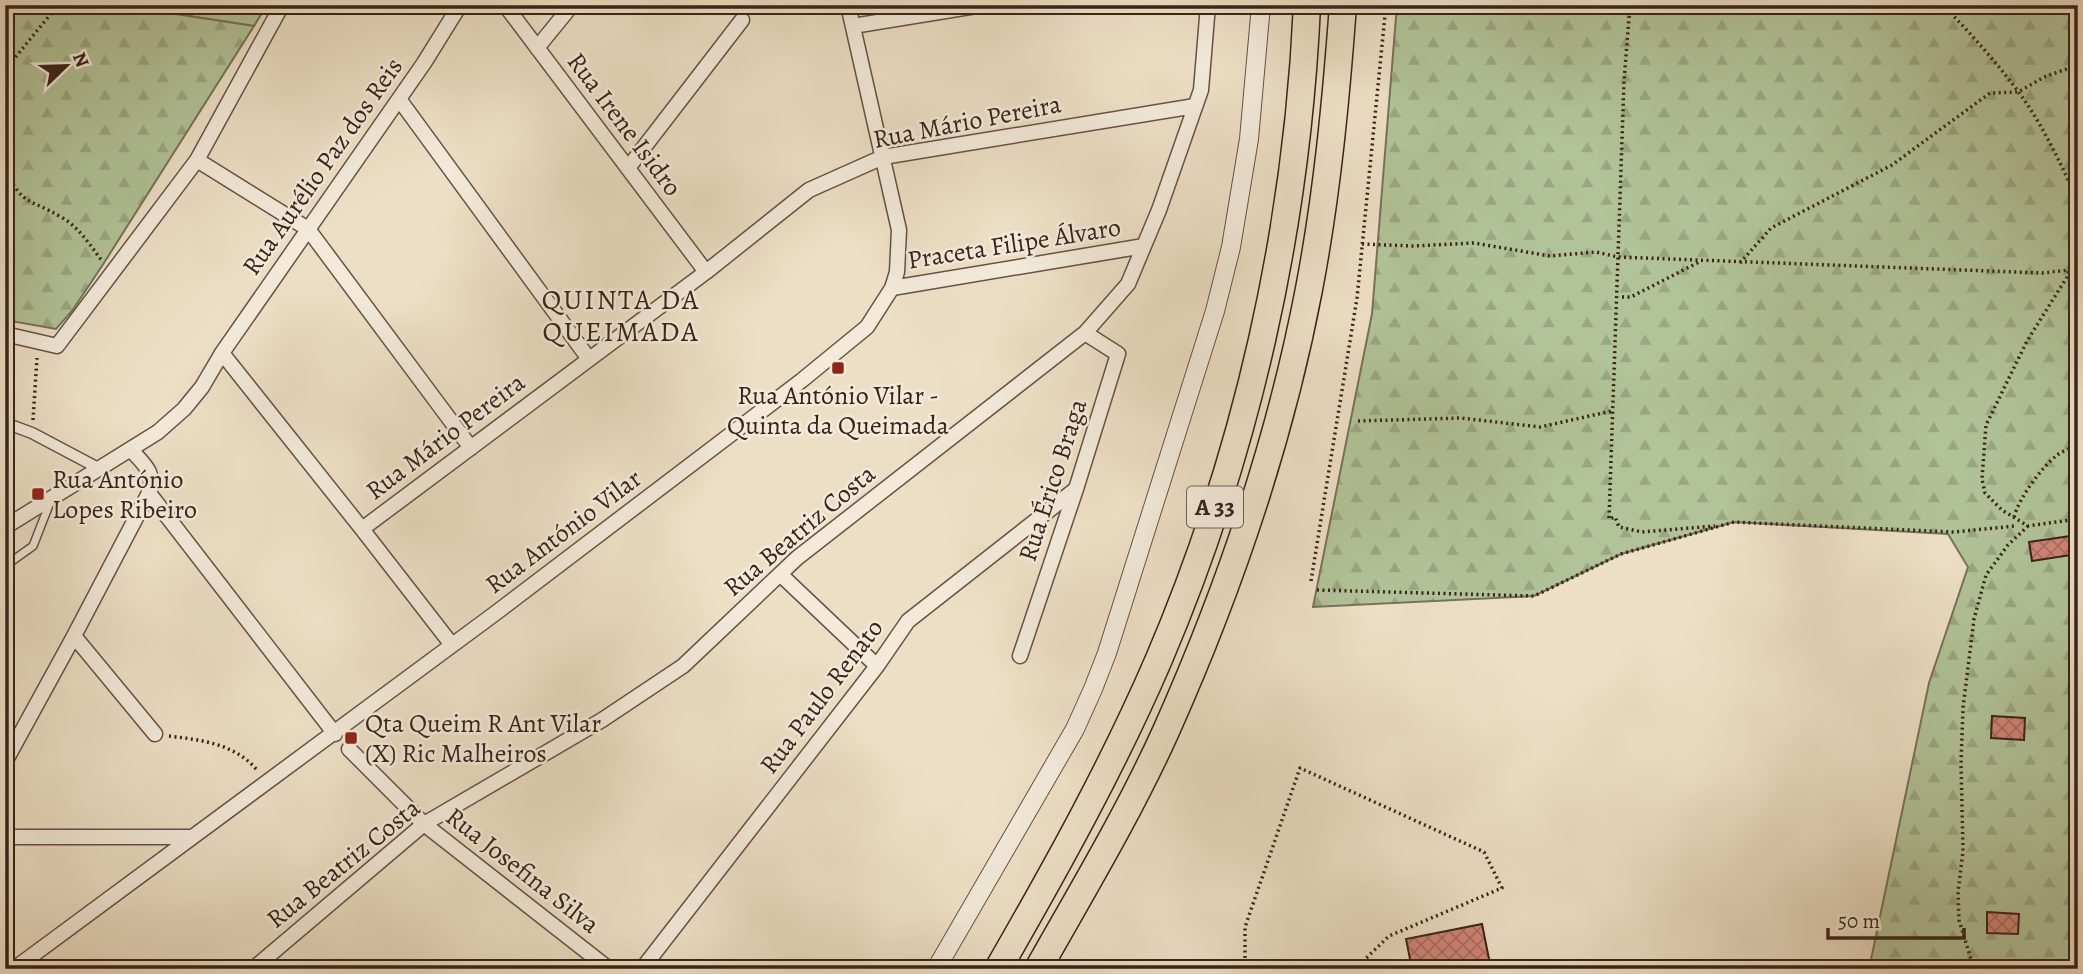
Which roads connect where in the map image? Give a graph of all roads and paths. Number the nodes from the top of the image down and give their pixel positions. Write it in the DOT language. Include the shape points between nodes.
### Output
graph roads {
  1 [pos="58,5"];
  2 [pos="282,5"];
  3 [pos="460,5"];
  4 [pos="505,5"];
  5 [pos="572,5"];
  6 [pos="848,5"];
  7 [pos="982,5"];
  8 [pos="1208,5"];
  9 [pos="1261,5"];
  10 [pos="1292,5"];
  11 [pos="1307,5"];
  12 [pos="1343,5"];
  13 [pos="1386,5"];
  14 [pos="1630,5"];
  15 [pos="1943,5"];
  16 [pos="742,20"];
  17 [pos="853,26"];
  18 [pos="537,48"];
  19 [pos="2075,66"];
  20 [pos="5,71"];
  21 [pos="2018,92"];
  22 [pos="399,99"];
  23 [pos="1195,106"];
  24 [pos="883,157"];
  25 [pos="197,159"];
  26 [pos="628,168"];
  27 [pos="5,170"];
  28 [pos="2078,202"];
  29 [pos="309,229"];
  30 [pos="2078,234"];
  31 [pos="1363,244"];
  32 [pos="1144,246"];
  33 [pos="1618,257"];
  34 [pos="1701,261"];
  35 [pos="1740,263"];
  36 [pos="2068,270"];
  37 [pos="706,272"];
  38 [pos="111,274"];
  39 [pos="892,288"];
  40 [pos="1622,297"];
  41 [pos="1085,333"];
  42 [pos="5,334"];
  43 [pos="37,341"];
  44 [pos="222,353"];
  45 [pos="589,359"];
  46 [pos="1612,411"];
  47 [pos="1358,421"];
  48 [pos="5,423"];
  49 [pos="32,433"];
  50 [pos="2078,445"];
  51 [pos="471,448"];
  52 [pos="131,450"];
  53 [pos="100,470"];
  54 [pos="1076,489"];
  55 [pos="149,493"];
  56 [pos="51,499"];
  57 [pos="2014,518"];
  58 [pos="2078,519"];
  59 [pos="1722,526"];
  60 [pos="2015,526"];
  61 [pos="2028,526"];
  62 [pos="5,527"];
  63 [pos="362,529"];
  64 [pos="5,566"];
  65 [pos="780,574"];
  66 [pos="1311,581"];
  67 [pos="1317,590"];
  68 [pos="1183,599"];
  69 [pos="74,636"];
  70 [pos="452,645"];
  71 [pos="1020,656"];
  72 [pos="877,666"];
  73 [pos="155,734"];
  74 [pos="335,734"];
  75 [pos="349,749"];
  76 [pos="5,762"];
  77 [pos="267,783"];
  78 [pos="424,824"];
  79 [pos="5,836"];
  80 [pos="192,837"];
  81 [pos="14,969"];
  82 [pos="253,969"];
  83 [pos="609,969"];
  84 [pos="642,969"];
  85 [pos="936,969"];
  86 [pos="998,969"];
  87 [pos="1038,969"];
  88 [pos="1245,969"];
  89 [pos="1356,969"];
  90 [pos="1974,969"];
  1 -- 20 [label="path"];
  2 -- 25 [label="street"];
  3 -- 22 [label="street, Rua Aurélio Paz dos Reis"];
  4 -- 18 [label="street, Rua Irene Isidro"];
  5 -- 18 [label="street"];
  6 -- 17 [label="street, Rua António Vilar"];
  7 -- 17 [label="street"];
  8 -- 23 [label="street, Rua Beatriz Costa"];
  9 -- 85 [label="street" via="1249,139 1231,247 1203,353 1107,653 1075,729"];
  10 -- 68 [label="highway" via="1283,124 1258,292"];
  11 -- 68 [label="highway, A 33" via="1290,184 1264,331 1225,478"];
  12 -- 87 [label="highway, A 33" via="1332,140 1309,290 1255,501 1165,733"];
  13 -- 31 [label="path"];
  14 -- 33 [label="path"];
  15 -- 21 [label="path"];
  16 -- 26 [label="street"];
  17 -- 24 [label="street, Rua António Vilar"];
  18 -- 26 [label="street, Rua Irene Isidro"];
  19 -- 21 [label="path"];
  21 -- 28 [label="path" via="2060,161"];
  21 -- 35 [label="path" via="1990,93 1892,165 1771,228"];
  22 -- 29 [label="street, Rua Aurélio Paz dos Reis"];
  22 -- 45 [label="street"];
  23 -- 24 [label="street, Rua Mário Pereira"];
  23 -- 32 [label="street, Rua Beatriz Costa"];
  24 -- 37 [label="street, Rua Mário Pereira" via="809,190"];
  24 -- 39 [label="street, Rua António Vilar" via="899,230"];
  25 -- 29 [label="street"];
  25 -- 38 [label="street"];
  26 -- 37 [label="street, Rua Irene Isidro"];
  27 -- 38 [label="path" via="17,192 63,218 85,237"];
  29 -- 44 [label="street, Rua Aurélio Paz dos Reis"];
  29 -- 51 [label="street"];
  30 -- 36 [label="path"];
  31 -- 33 [label="path" via="1474,243 1550,257 1596,253"];
  31 -- 66 [label="path"];
  32 -- 39 [label="street, Praceta Filipe Álvaro"];
  32 -- 41 [label="street, Rua Beatriz Costa" via="1128,284"];
  33 -- 34 [label="path"];
  33 -- 46 [label="path"];
  34 -- 35 [label="path"];
  34 -- 40 [label="path" via="1631,297"];
  35 -- 36 [label="path" via="2042,273"];
  36 -- 57 [label="path" via="1986,425 1985,493"];
  37 -- 45 [label="street, Rua Mário Pereira"];
  38 -- 43 [label="street" via="57,345"];
  39 -- 70 [label="street, Rua António Vilar" via="853,340"];
  41 -- 54 [label="street, Rua Érico Braga" via="1118,354"];
  41 -- 65 [label="street, Rua Beatriz Costa"];
  42 -- 43 [label="street"];
  43 -- 49 [label="path"];
  44 -- 52 [label="street" via="184,409"];
  44 -- 63 [label="street"];
  45 -- 51 [label="street, Rua Mário Pereira"];
  46 -- 47 [label="path" via="1540,426 1461,418"];
  46 -- 59 [label="path" via="1609,519 1615,517 1619,527 1642,532"];
  48 -- 49 [label="street"];
  49 -- 53 [label="street"];
  50 -- 57 [label="path" via="2057,455 2034,481"];
  51 -- 63 [label="street, Rua Mário Pereira"];
  52 -- 53 [label="street"];
  52 -- 55 [label="street" via="151,475"];
  53 -- 56 [label="street"];
  54 -- 71 [label="street, Rua Érico Braga"];
  54 -- 72 [label="street, Rua Paulo Renato" via="908,621"];
  55 -- 69 [label="street"];
  55 -- 74 [label="street"];
  56 -- 62 [label="street"];
  56 -- 64 [label="lane" via="33,546"];
  57 -- 61 [label="path"];
  58 -- 61 [label="path"];
  59 -- 60 [label="path" via="1734,522 1954,532"];
  59 -- 67 [label="path" via="1621,554 1534,596"];
  61 -- 90 [label="path" via="1986,575 1974,619 1963,708 1959,920"];
  63 -- 70 [label="street"];
  65 -- 72 [label="street"];
  65 -- 78 [label="street, Rua Beatriz Costa" via="684,666 602,720"];
  68 -- 86 [label="highway, A 33" via="1101,783"];
  69 -- 73 [label="street"];
  69 -- 76 [label="street"];
  70 -- 74 [label="street, Rua António Vilar"];
  72 -- 84 [label="street, Rua Paulo Renato"];
  73 -- 77 [label="path" via="220,745 242,754"];
  74 -- 77 [label="street, Rua António Vilar"];
  75 -- 78 [label="street, Rua Josefina Silva"];
  77 -- 80 [label="street, Rua António Vilar"];
  78 -- 82 [label="street, Rua Beatriz Costa"];
  78 -- 83 [label="street, Rua Josefina Silva"];
  79 -- 80 [label="street"];
  80 -- 81 [label="street, Rua António Vilar"];
  88 -- 89 [label="path" via="1245,927 1300,768 1484,852 1502,888 1389,936"];
}
